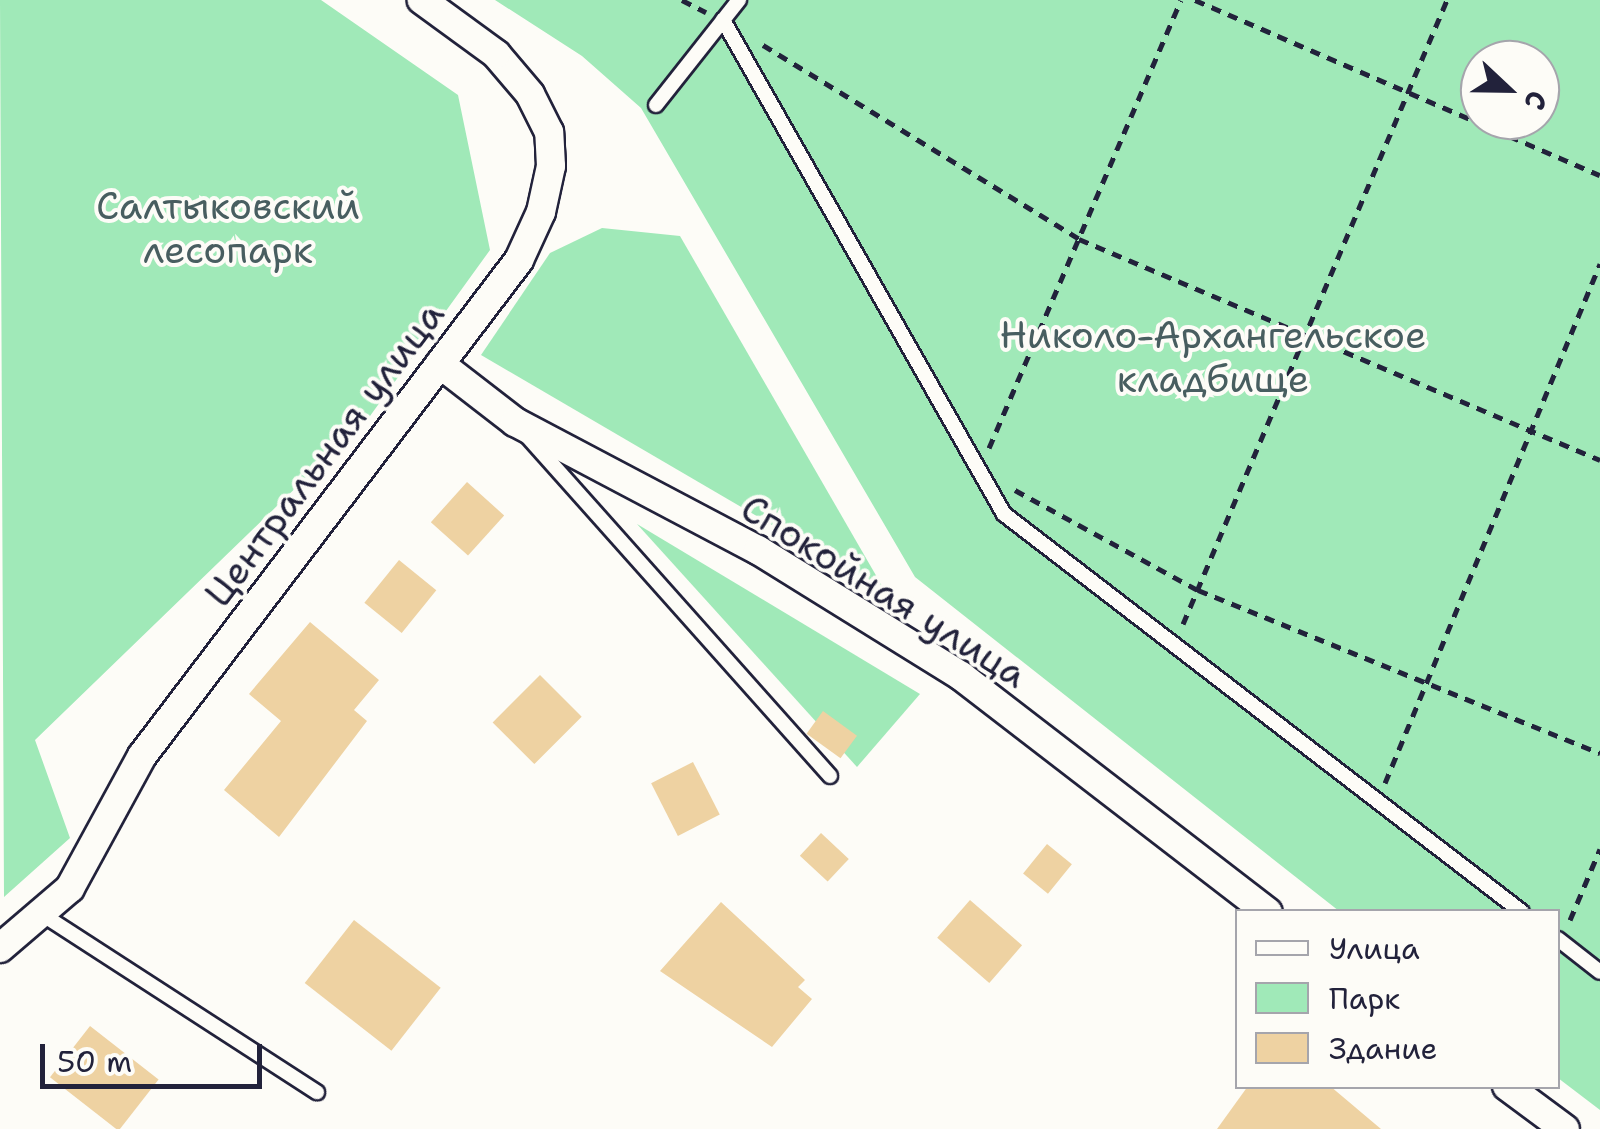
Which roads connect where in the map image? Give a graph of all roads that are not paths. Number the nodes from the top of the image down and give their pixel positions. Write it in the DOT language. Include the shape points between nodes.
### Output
graph roads {
  1 [pos="422,0"];
  2 [pos="739,0"];
  3 [pos="722,20"];
  4 [pos="656,105"];
  5 [pos="440,364"];
  6 [pos="515,422"];
  7 [pos="830,776"];
  8 [pos="1264,909"];
  9 [pos="1518,909"];
  10 [pos="40,913"];
  11 [pos="1560,941"];
  12 [pos="0,948"];
  13 [pos="1600,972"];
  14 [pos="1512,1089"];
  15 [pos="316,1092"];
  16 [pos="1565,1129"];
  1 -- 5 [label="street, Центральная улица" via="496,54 530,94 549,132 551,166 541,212 519,260"];
  2 -- 3 [label="lane"];
  3 -- 4 [label="lane"];
  3 -- 9 [label="lane" via="1004,514"];
  5 -- 6 [label="street, Спокойная улица"];
  5 -- 10 [label="street, Центральная улица" via="142,756 94,852 70,888"];
  6 -- 7 [label="lane"];
  6 -- 8 [label="street, Спокойная улица" via="758,550 962,676"];
  10 -- 12 [label="street, Центральная улица"];
  10 -- 15 [label="lane"];
  11 -- 13 [label="lane"];
  14 -- 16 [label="street"];
}
